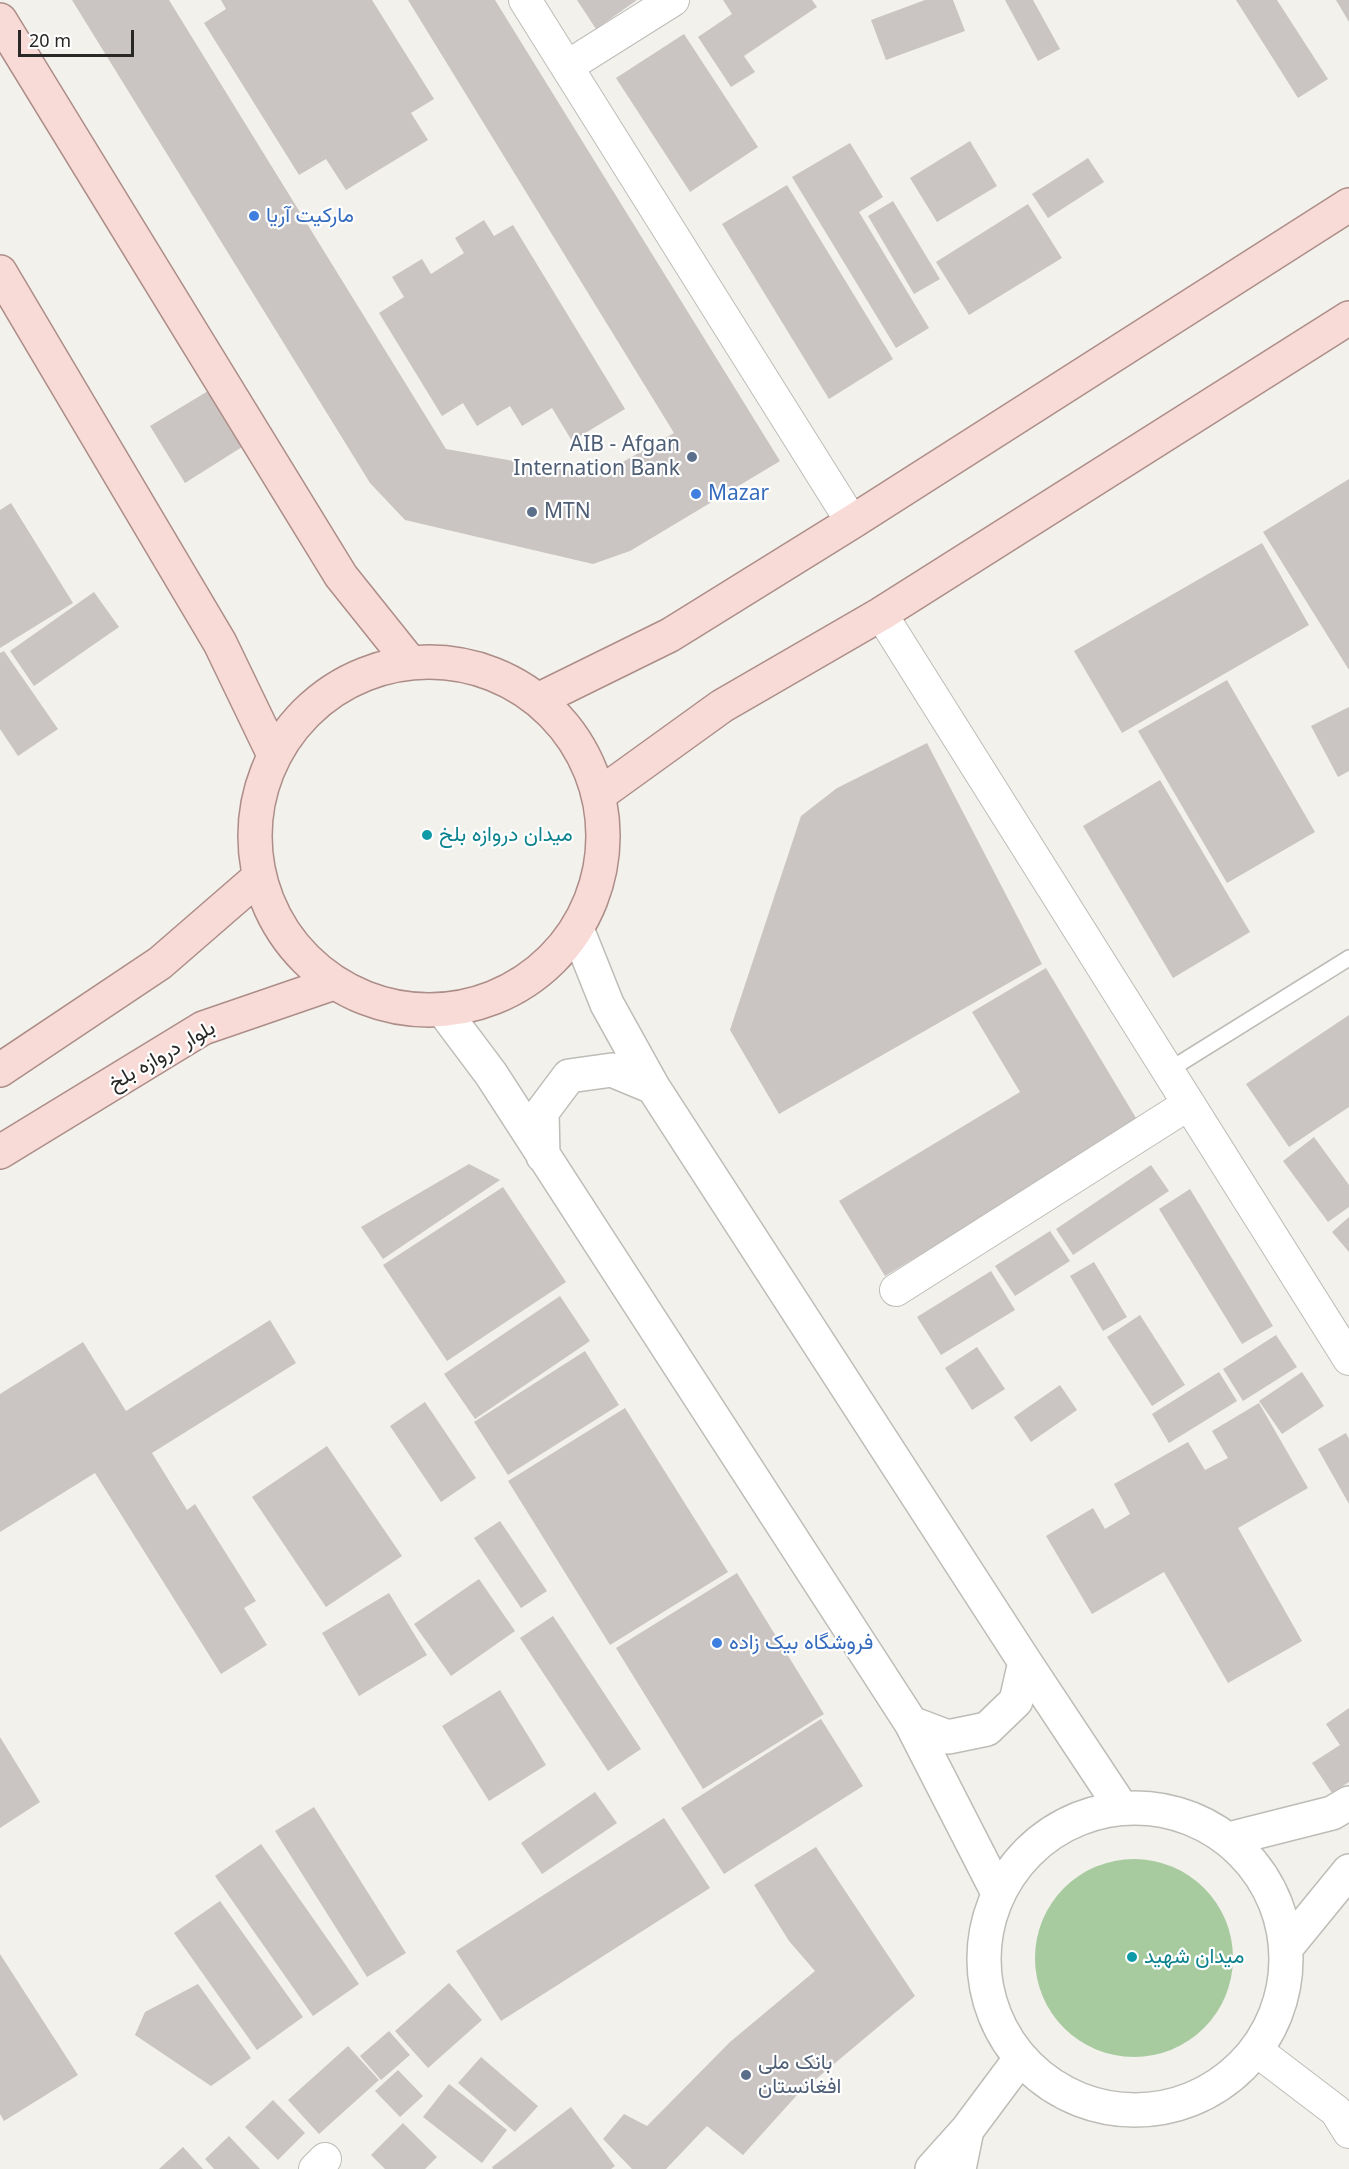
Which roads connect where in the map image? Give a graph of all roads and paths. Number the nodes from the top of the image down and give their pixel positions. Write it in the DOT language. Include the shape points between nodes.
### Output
graph roads {
  1 [pos="525,0"];
  2 [pos="673,0"];
  3 [pos="0,20"];
  4 [pos="568,66"];
  5 [pos="1349,205"];
  6 [pos="0,272"];
  7 [pos="1349,318"];
  8 [pos="852,522"];
  9 [pos="881,614"];
  10 [pos="409,661"];
  11 [pos="540,699"];
  12 [pos="273,753"];
  13 [pos="600,794"];
  14 [pos="258,878"];
  15 [pos="577,929"];
  16 [pos="1349,958"];
  17 [pos="334,984"];
  18 [pos="443,1010"];
  19 [pos="0,1070"];
  20 [pos="1166,1072"];
  21 [pos="653,1087"];
  22 [pos="1187,1105"];
  23 [pos="0,1152"];
  24 [pos="543,1156"];
  25 [pos="896,1290"];
  26 [pos="1349,1359"];
  27 [pos="1024,1662"];
  28 [pos="911,1723"];
  29 [pos="1349,1803"];
  30 [pos="1121,1807"];
  31 [pos="1229,1839"];
  32 [pos="1349,1871"];
  33 [pos="997,1891"];
  34 [pos="1286,1948"];
  35 [pos="1256,2049"];
  36 [pos="1020,2059"];
  37 [pos="967,2130"];
  38 [pos="1349,2132"];
  39 [pos="933,2169"];
  40 [pos="959,2169"];
  1 -- 4 [label="street"];
  2 -- 4 [label="street"];
  3 -- 10 [label="main road" via="341,576"];
  4 -- 8 [label="street"];
  5 -- 8 [label="main road"];
  6 -- 12 [label="main road" via="220,643"];
  7 -- 9 [label="main road"];
  8 -- 11 [label="main road" via="670,634"];
  9 -- 13 [label="main road" via="722,706"];
  9 -- 20 [label="street"];
  10 -- 11 [label="main road" via="478,667"];
  10 -- 12 [label="main road" via="330,690"];
  11 -- 13 [label="main road" via="578,742"];
  12 -- 14 [label="main road" via="258,793 254,825"];
  13 -- 15 [label="main road" via="604,841 597,887"];
  14 -- 17 [label="main road" via="286,938"];
  14 -- 19 [label="main road" via="160,963"];
  15 -- 18 [label="main road" via="541,969 495,997"];
  15 -- 21 [label="street" via="607,1004"];
  16 -- 20 [label="lane"];
  17 -- 18 [label="main road" via="386,1005"];
  17 -- 23 [label="main road, بلوار دروازه بلخ" via="203,1028"];
  18 -- 24 [label="street" via="491,1074"];
  20 -- 22 [label="street"];
  21 -- 24 [label="street" via="612,1070 569,1076 542,1112"];
  21 -- 27 [label="street"];
  22 -- 25 [label="street"];
  22 -- 26 [label="street"];
  24 -- 28 [label="street"];
  27 -- 28 [label="street" via="1016,1701 987,1729 948,1737"];
  27 -- 30 [label="street"];
  28 -- 33 [label="street"];
  29 -- 31 [label="street" via="1332,1813"];
  30 -- 31 [label="street" via="1179,1813"];
  30 -- 33 [label="street" via="1071,1820 1028,1850"];
  31 -- 34 [label="street" via="1258,1870 1277,1907"];
  32 -- 34 [label="street"];
  33 -- 36 [label="street" via="982,1948 990,2008"];
  34 -- 35 [label="street" via="1284,1984 1274,2019"];
  35 -- 36 [label="street" via="1224,2081 1184,2102 1140,2110 1095,2105 1075,2097 1054,2088"];
  35 -- 38 [label="street" via="1336,2111"];
  36 -- 37 [label="street"];
  37 -- 39 [label="street"];
  37 -- 40 [label="street"];
}
